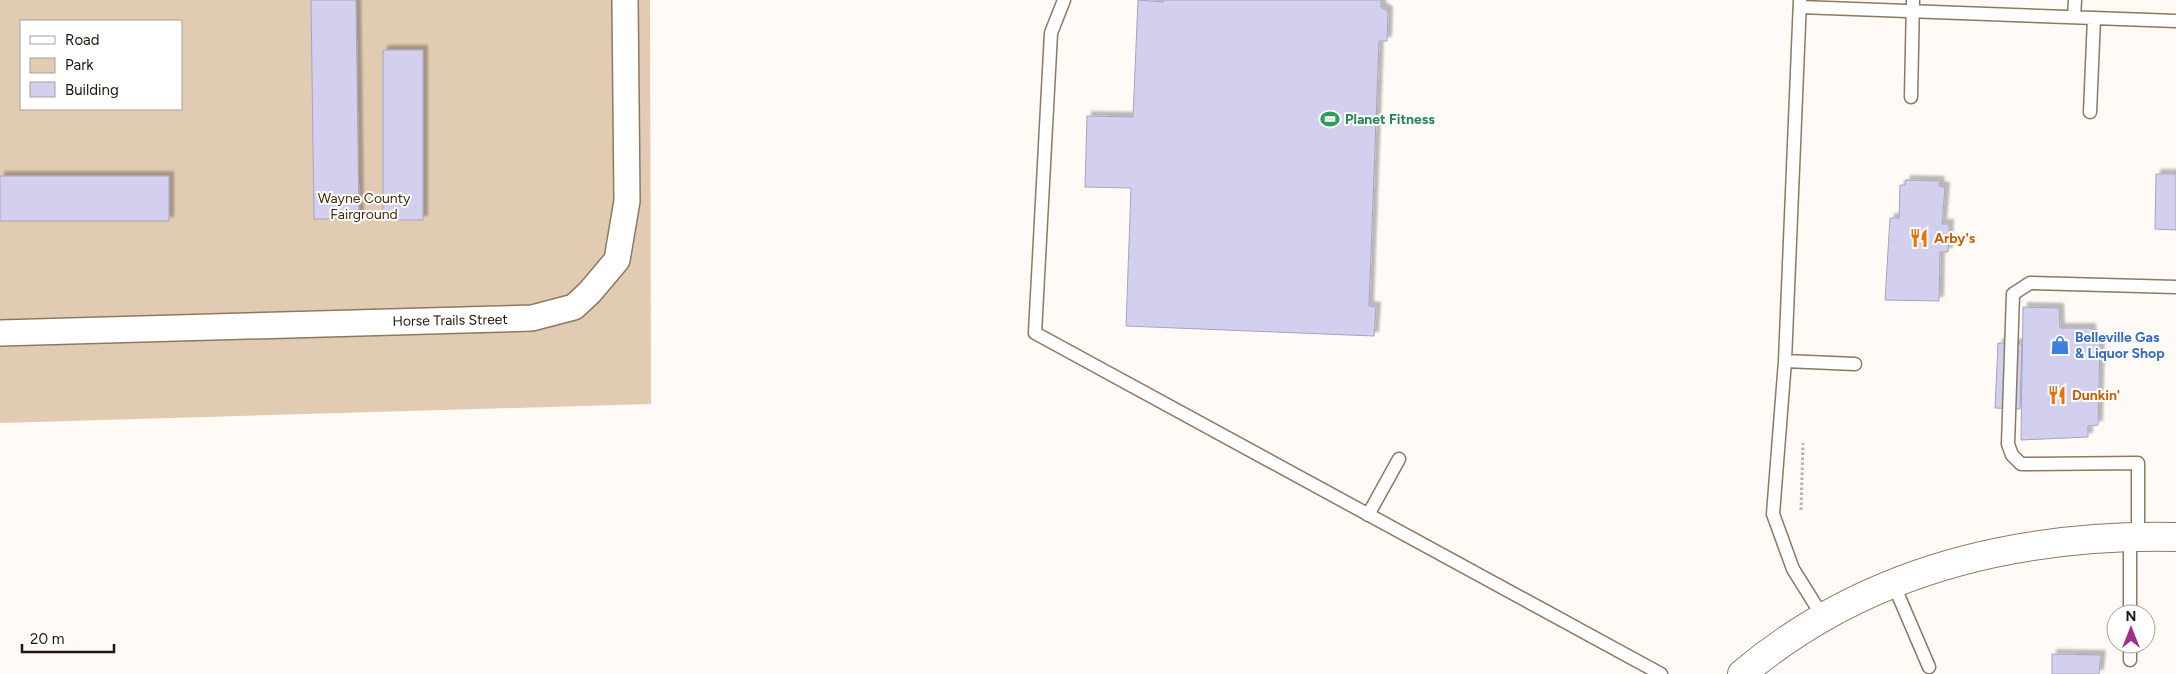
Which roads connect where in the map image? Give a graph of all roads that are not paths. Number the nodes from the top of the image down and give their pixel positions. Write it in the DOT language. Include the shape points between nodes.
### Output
graph roads {
  1 [pos="625,0"];
  2 [pos="1064,0"];
  3 [pos="2075,0"];
  4 [pos="1800,4"];
  5 [pos="1913,6"];
  6 [pos="2074,17"];
  7 [pos="2094,18"];
  8 [pos="2176,22"];
  9 [pos="1911,97"];
  10 [pos="2090,112"];
  11 [pos="2176,287"];
  12 [pos="0,333"];
  13 [pos="1785,361"];
  14 [pos="1855,364"];
  15 [pos="1399,459"];
  16 [pos="1368,515"];
  17 [pos="2134,536"];
  18 [pos="2176,537"];
  19 [pos="1893,583"];
  20 [pos="2131,604"];
  21 [pos="1823,617"];
  22 [pos="2130,654"];
  23 [pos="2130,660"];
  24 [pos="1929,667"];
  25 [pos="1661,674"];
  26 [pos="1742,674"];
  1 -- 12 [label="street, Horse Trails Street" via="626,201 617,260 574,306 532,318 500,320"];
  2 -- 16 [label="lane" via="1051,33 1035,333"];
  3 -- 6 [label="lane"];
  4 -- 5 [label="lane"];
  4 -- 13 [label="lane"];
  5 -- 6 [label="lane"];
  5 -- 9 [label="lane"];
  6 -- 7 [label="lane"];
  7 -- 8 [label="lane"];
  7 -- 10 [label="lane"];
  11 -- 17 [label="lane" via="2030,283 2013,294 2008,444 2012,455 2021,464 2138,463"];
  13 -- 14 [label="lane"];
  13 -- 21 [label="lane" via="1773,514 1793,569"];
  15 -- 16 [label="lane"];
  16 -- 25 [label="lane"];
  17 -- 18 [label="street"];
  17 -- 19 [label="street" via="2025,547 1969,558"];
  17 -- 20 [label="lane"];
  19 -- 21 [label="street"];
  19 -- 24 [label="lane"];
  21 -- 26 [label="street"];
  22 -- 23 [label="lane"];
}
